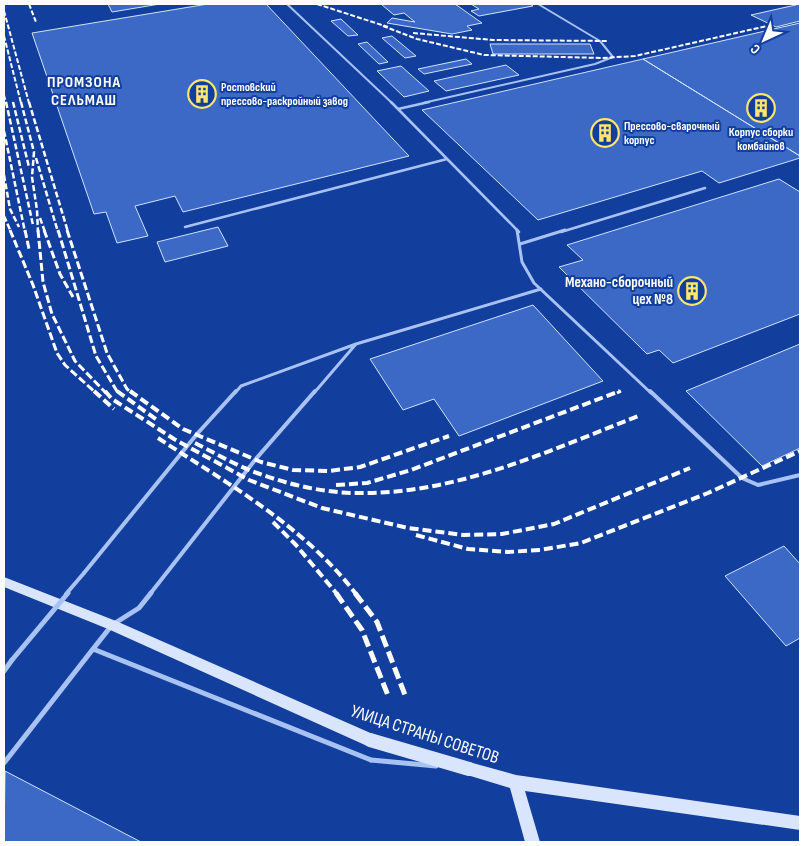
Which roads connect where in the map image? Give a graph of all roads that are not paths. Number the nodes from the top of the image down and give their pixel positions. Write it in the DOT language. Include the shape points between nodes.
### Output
graph roads {
  1 [pos="287,4"];
  2 [pos="538,4"];
  3 [pos="398,110"];
  4 [pos="447,159"];
  5 [pos="705,188"];
  6 [pos="185,227"];
  7 [pos="520,244"];
  8 [pos="541,289"];
  9 [pos="356,344"];
  10 [pos="800,475"];
  11 [pos="4,582"];
  12 [pos="112,625"];
  13 [pos="93,649"];
  14 [pos="4,671"];
  15 [pos="4,763"];
  16 [pos="469,769"];
  17 [pos="516,782"];
  18 [pos="800,823"];
  19 [pos="532,842"];
  1 -- 3 [label="lane"];
  2 -- 3 [label="lane" via="600,41 613,58"];
  3 -- 4 [label="lane"];
  4 -- 6 [label="lane"];
  4 -- 7 [label="lane" via="519,232"];
  5 -- 7 [label="lane"];
  7 -- 8 [label="lane" via="522,262"];
  8 -- 9 [label="lane"];
  8 -- 10 [label="lane" via="742,478 758,485"];
  9 -- 12 [label="lane" via="255,460 139,608"];
  9 -- 14 [label="lane, bridge" via="241,386 197,434"];
  11 -- 12 [label="main road, УЛИЦА СТРАНЫ СОВЕТОВ"];
  12 -- 13 [label="lane"];
  12 -- 16 [label="main road, УЛИЦА СТРАНЫ СОВЕТОВ, bridge" via="370,740"];
  13 -- 15 [label="lane"];
  13 -- 16 [label="lane, bridge" via="371,760"];
  16 -- 17 [label="main road, УЛИЦА СТРАНЫ СОВЕТОВ"];
  17 -- 18 [label="main road, УЛИЦА СТРАНЫ СОВЕТОВ"];
  17 -- 19 [label="main road"];
}
